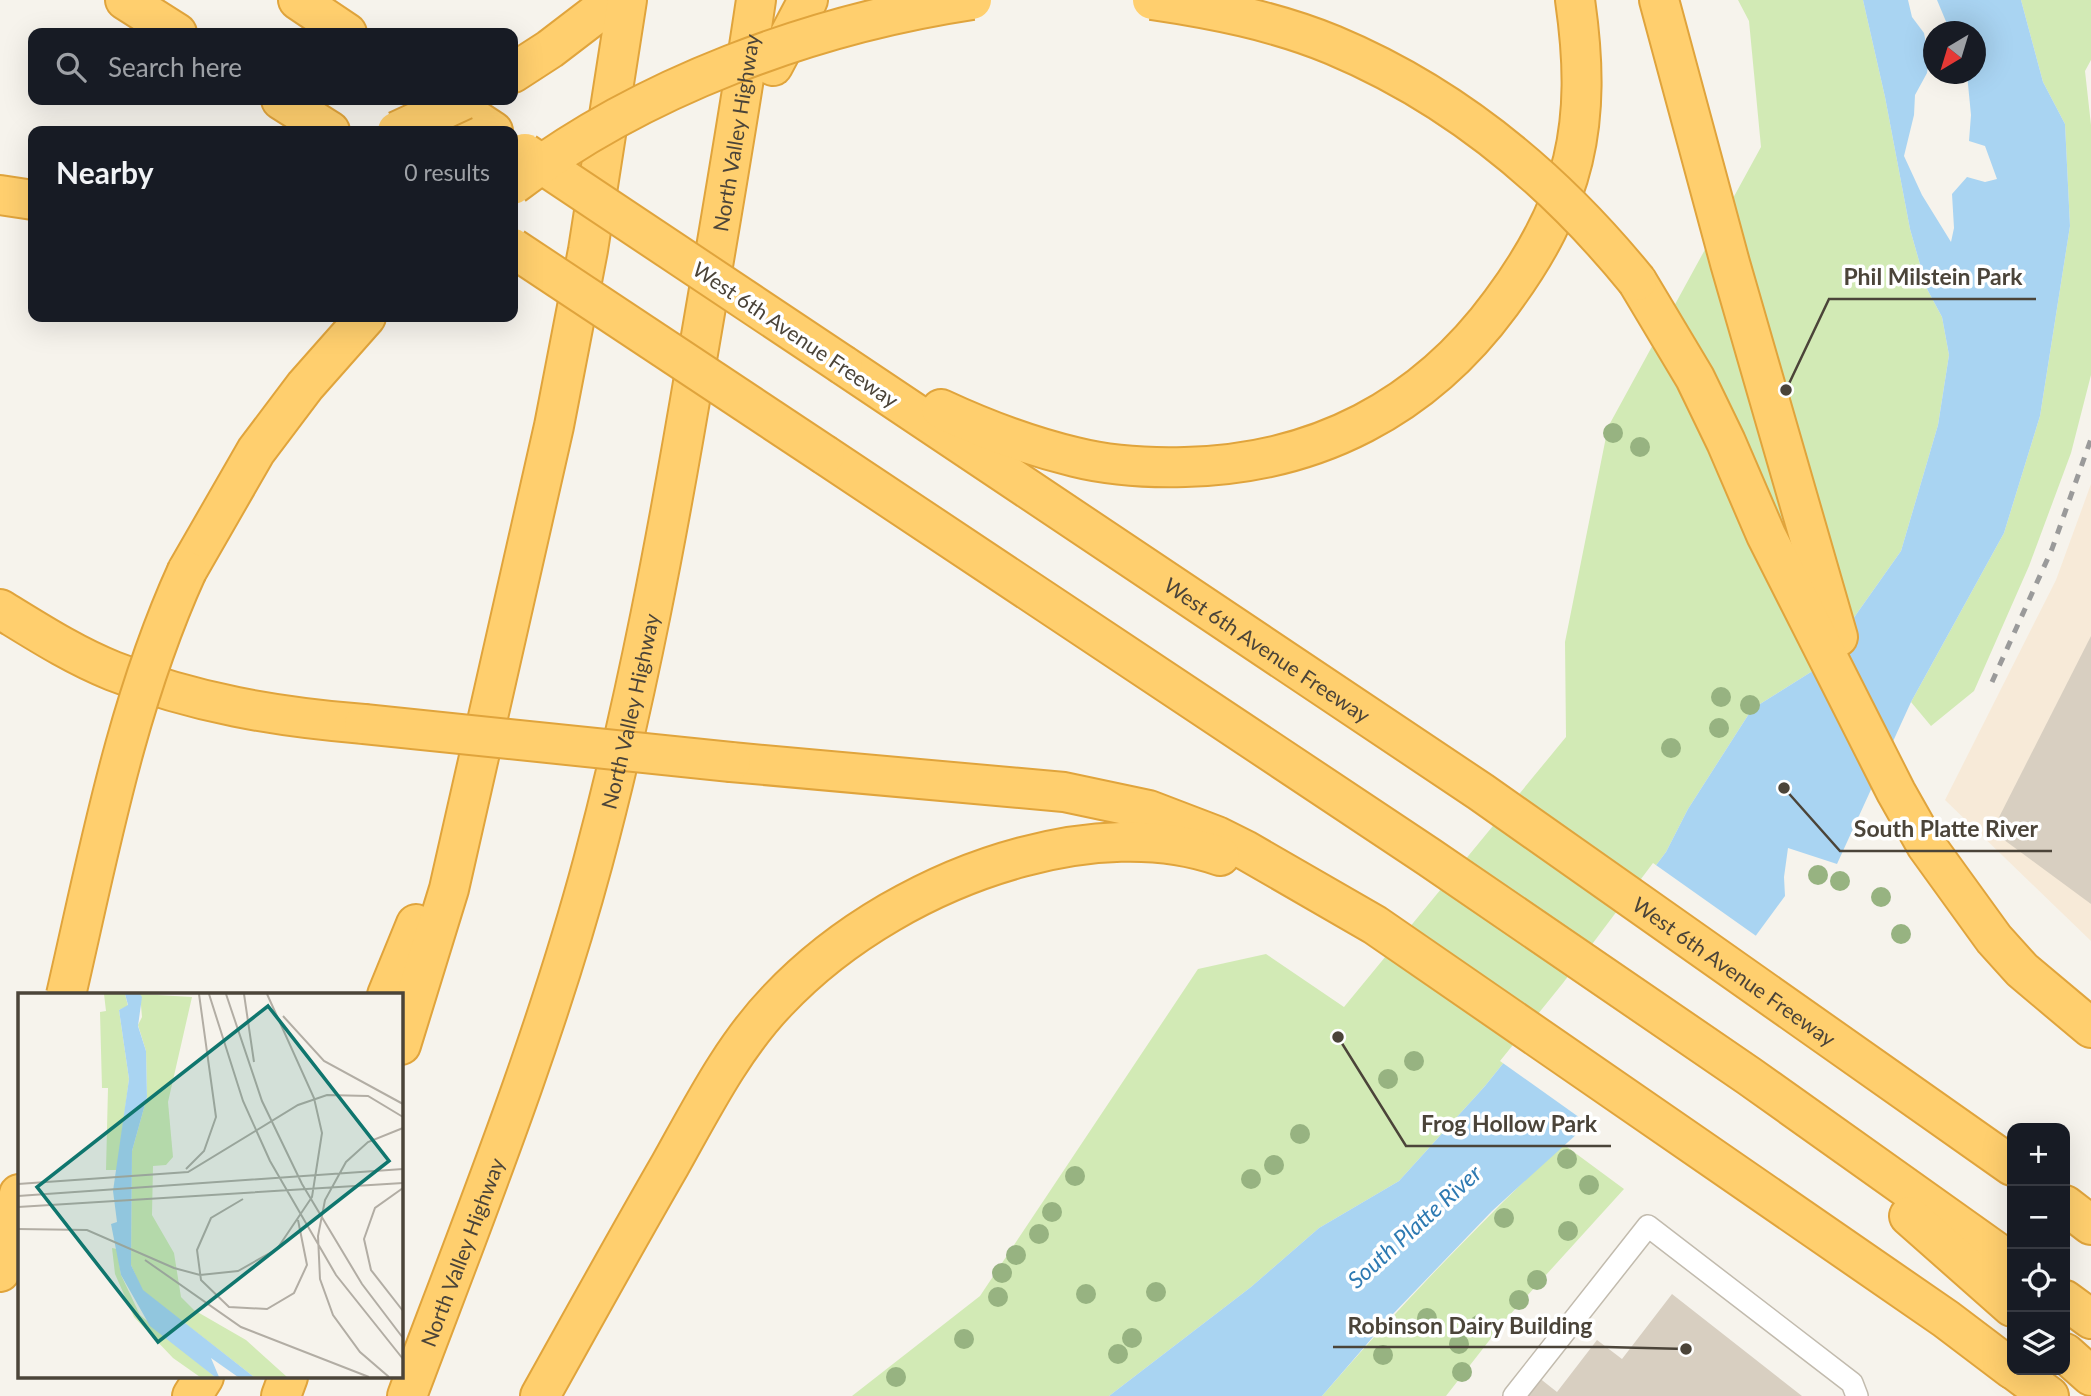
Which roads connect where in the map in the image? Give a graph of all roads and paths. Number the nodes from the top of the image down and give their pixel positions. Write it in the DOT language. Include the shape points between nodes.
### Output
graph roads {
  1 [pos="125,0"];
  2 [pos="298,0"];
  3 [pos="614,0"];
  4 [pos="627,0"];
  5 [pos="756,0"];
  6 [pos="808,0"];
  7 [pos="972,0"];
  8 [pos="1152,0"];
  9 [pos="1575,0"];
  10 [pos="1659,0"];
  11 [pos="169,28"];
  12 [pos="340,28"];
  13 [pos="518,70"];
  14 [pos="289,105"];
  15 [pos="452,105"];
  16 [pos="453,105"];
  17 [pos="322,126"];
  18 [pos="408,126"];
  19 [pos="477,126"];
  20 [pos="736,132"];
  21 [pos="518,154"];
  22 [pos="518,159"];
  23 [pos="0,195"];
  24 [pos="28,199"];
  25 [pos="518,251"];
  26 [pos="362,322"];
  27 [pos="843,365"];
  28 [pos="0,609"];
  29 [pos="1865,727"];
  30 [pos="474,783"];
  31 [pos="1375,925"];
  32 [pos="66,993"];
  33 [pos="388,993"];
  34 [pos="2091,1028"];
  35 [pos="402,1042"];
  36 [pos="1749,1076"];
  37 [pos="2007,1161"];
  38 [pos="18,1198"];
  39 [pos="2070,1202"];
  40 [pos="2070,1209"];
  41 [pos="2091,1217"];
  42 [pos="2091,1225"];
  43 [pos="2007,1259"];
  44 [pos="0,1272"];
  45 [pos="2007,1303"];
  46 [pos="2070,1304"];
  47 [pos="2091,1319"];
  48 [pos="2070,1357"];
  49 [pos="2007,1365"];
  50 [pos="2021,1375"];
  51 [pos="2091,1376"];
  52 [pos="203,1378"];
  53 [pos="288,1378"];
  54 [pos="192,1396"];
  55 [pos="281,1396"];
  56 [pos="407,1396"];
  57 [pos="540,1396"];
  58 [pos="1514,1396"];
  59 [pos="1857,1396"];
  60 [pos="2049,1396"];
  1 -- 11 [label="highway"];
  2 -- 12 [label="highway"];
  3 -- 13 [label="highway"];
  4 -- 30 [label="highway" via="588,250 554,426"];
  5 -- 20 [label="highway, North Valley Highway"];
  6 -- 20 [label="highway"];
  7 -- 21 [label="highway, bridge" via="823,34 666,93 551,159"];
  8 -- 29 [label="highway, bridge" via="1242,16 1332,45 1448,107 1558,192 1637,281 1676,343 1766,535"];
  9 -- 27 [label="highway" via="1581,116 1576,153 1554,219 1516,284 1468,345 1443,370 1360,426 1286,454 1248,461 1211,466 1124,465 1077,458 977,426"];
  10 -- 29 [label="highway" via="1733,276"];
  14 -- 17 [label="highway"];
  15 -- 19 [label="highway, West 6th Avenue Freeway"];
  16 -- 18 [label="highway, bridge"];
  20 -- 56 [label="highway, North Valley Highway" via="669,525 610,796 522,1084"];
  22 -- 27 [label="highway, West 6th Avenue Freeway, bridge"];
  23 -- 24 [label="highway"];
  25 -- 36 [label="highway, bridge" via="1429,857"];
  26 -- 32 [label="highway, bridge" via="256,451 173,602 126,741"];
  27 -- 37 [label="highway, West 6th Avenue Freeway" via="1481,792"];
  28 -- 31 [label="highway, bridge" via="111,670 178,694 265,713 1065,792 1149,810 1245,849"];
  29 -- 34 [label="highway" via="1926,845 1994,939 2022,970"];
  30 -- 33 [label="highway"];
  30 -- 35 [label="highway" via="449,890"];
  31 -- 49 [label="highway"];
  31 -- 57 [label="highway" via="1266,872 1208,852 1150,843 1101,842 1033,854 985,868 895,911 798,981 731,1060"];
  36 -- 43 [label="highway"];
  36 -- 45 [label="highway"];
  38 -- 44 [label="highway"];
  39 -- 41 [label="highway"];
  40 -- 42 [label="highway"];
  46 -- 47 [label="highway"];
  48 -- 51 [label="highway"];
  50 -- 60 [label="highway"];
  52 -- 54 [label="highway"];
  53 -- 55 [label="highway"];
  58 -- 59 [label="lane" via="1647,1226 1852,1383"];
}
